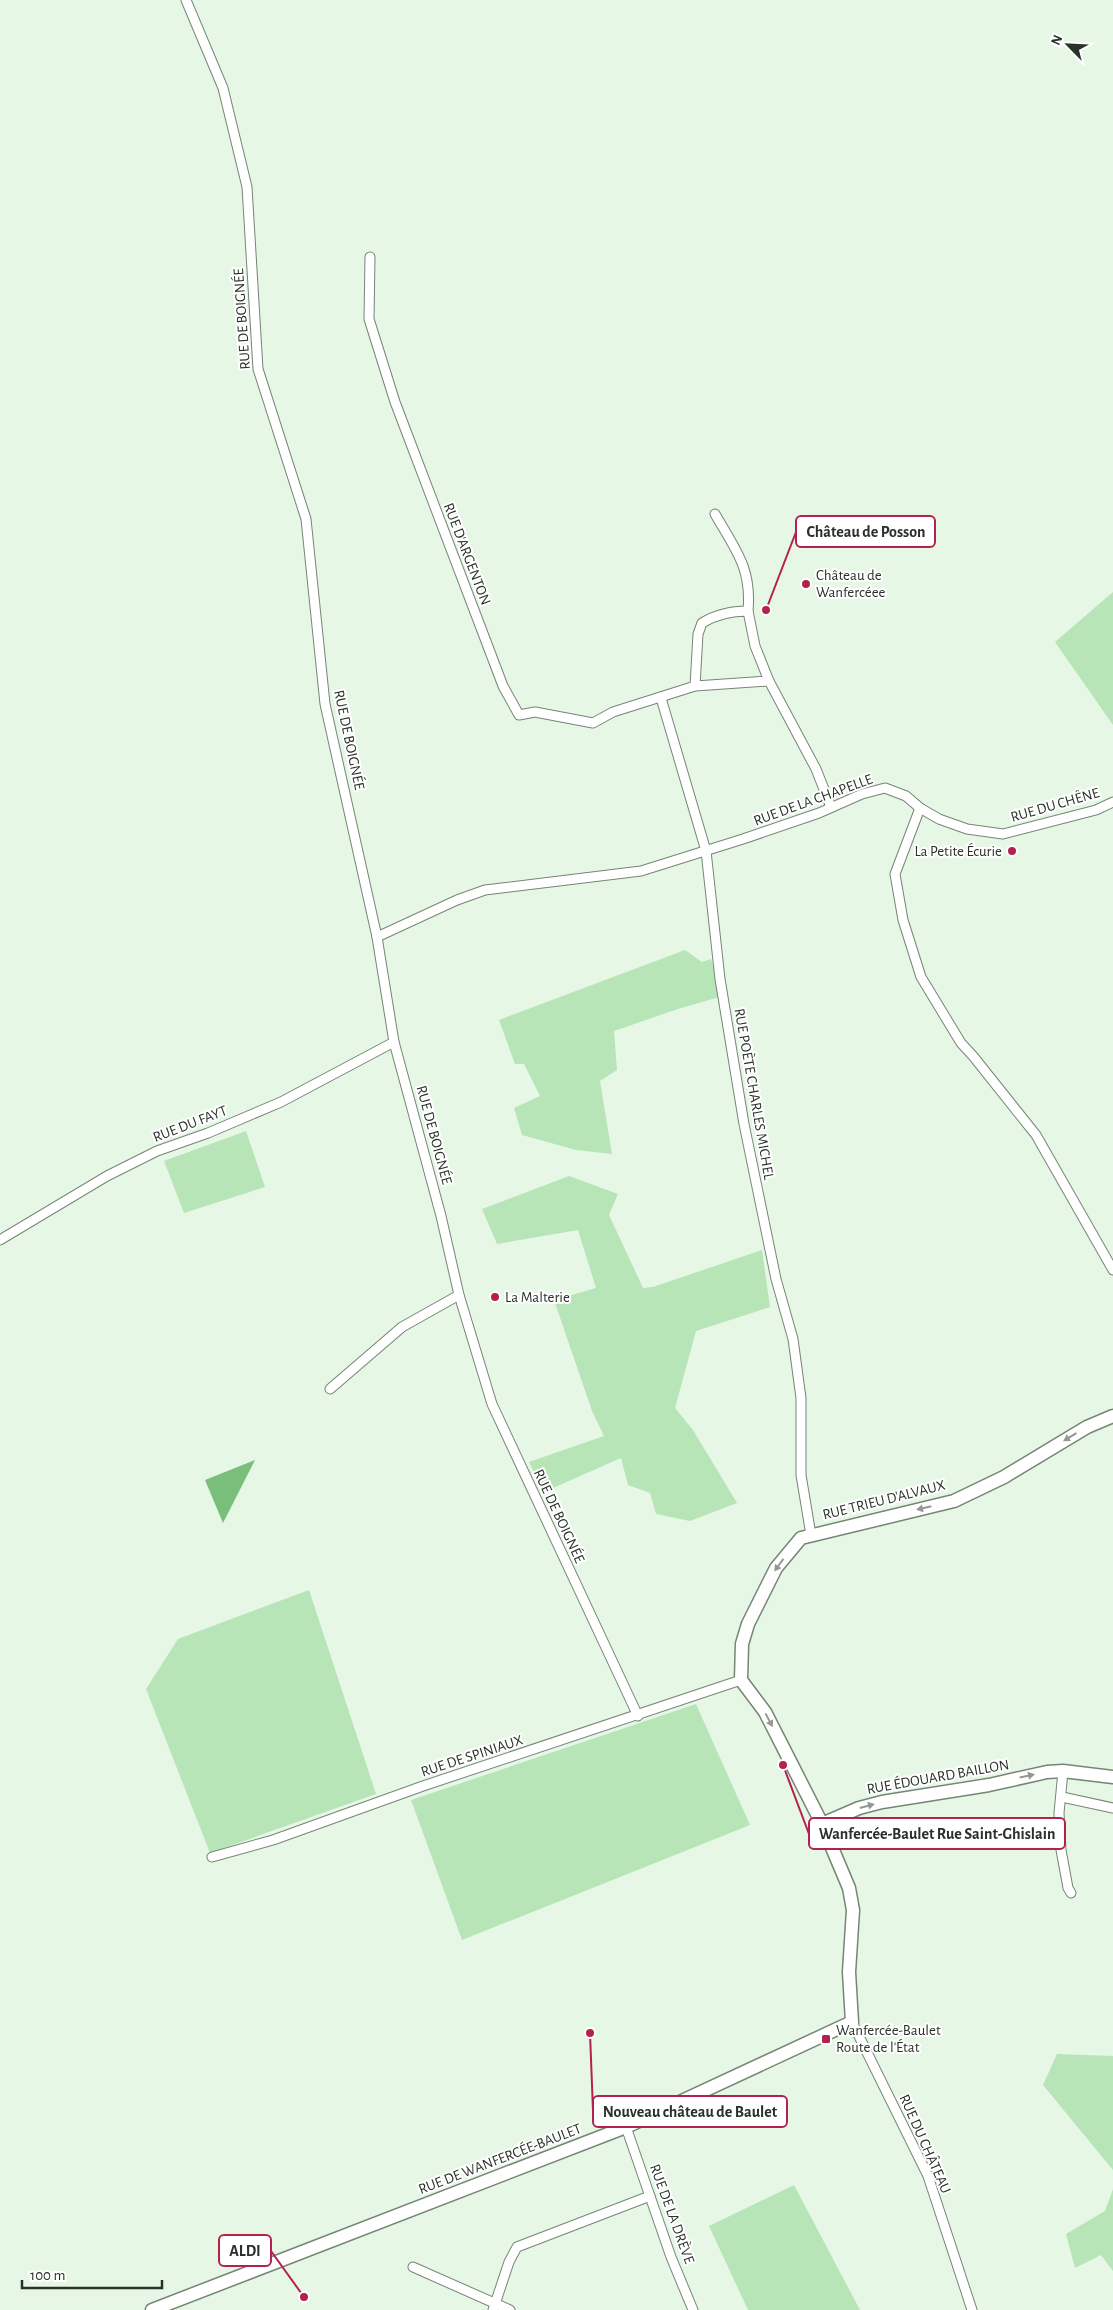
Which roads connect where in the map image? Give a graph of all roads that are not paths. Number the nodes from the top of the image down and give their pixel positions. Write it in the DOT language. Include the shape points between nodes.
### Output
graph roads {
  1 [pos="186,0"];
  2 [pos="370,257"];
  3 [pos="715,514"];
  4 [pos="748,611"];
  5 [pos="769,681"];
  6 [pos="695,686"];
  7 [pos="661,698"];
  8 [pos="1113,802"];
  9 [pos="831,807"];
  10 [pos="920,808"];
  11 [pos="706,851"];
  12 [pos="377,937"];
  13 [pos="394,1042"];
  14 [pos="0,1240"];
  15 [pos="1113,1270"];
  16 [pos="459,1295"];
  17 [pos="330,1389"];
  18 [pos="1113,1416"];
  19 [pos="811,1535"];
  20 [pos="741,1680"];
  21 [pos="638,1716"];
  22 [pos="1063,1771"];
  23 [pos="1113,1777"];
  24 [pos="1062,1797"];
  25 [pos="1113,1808"];
  26 [pos="822,1824"];
  27 [pos="212,1857"];
  28 [pos="1071,1894"];
  29 [pos="852,2022"];
  30 [pos="626,2127"];
  31 [pos="650,2196"];
  32 [pos="414,2267"];
  33 [pos="494,2307"];
  34 [pos="152,2310"];
  35 [pos="510,2310"];
  36 [pos="693,2310"];
  37 [pos="972,2310"];
  1 -- 12 [label="street, RUE DE BOIGNÉE" via="223,88 247,187 258,369 306,519 325,704"];
  2 -- 7 [label="street, RUE D'ARGENTON" via="369,319 396,402 502,686 519,715 535,712 593,723 613,712"];
  3 -- 4 [label="street" via="744,565 750,591"];
  4 -- 5 [label="street" via="755,646"];
  4 -- 6 [label="street" via="702,623 698,634"];
  5 -- 6 [label="street"];
  5 -- 9 [label="street" via="816,769"];
  6 -- 7 [label="street"];
  7 -- 11 [label="street, RUE POÈTE CHARLES MICHEL"];
  8 -- 10 [label="street, RUE DU CHÊNE" via="1096,810 1004,834 967,829"];
  9 -- 10 [label="street, RUE DE LA CHAPELLE" via="885,788 906,796"];
  9 -- 11 [label="street, RUE DE LA CHAPELLE"];
  10 -- 15 [label="street" via="895,874 903,920 921,977 961,1043 1036,1135"];
  11 -- 12 [label="street, RUE DE LA CHAPELLE" via="641,871 485,890"];
  11 -- 19 [label="street, RUE POÈTE CHARLES MICHEL" via="720,979 744,1124 776,1280 793,1339 801,1398 801,1475"];
  12 -- 13 [label="street, RUE DE BOIGNÉE"];
  13 -- 14 [label="street, RUE DU FAYT" via="282,1102 208,1133 156,1150"];
  13 -- 16 [label="street, RUE DE BOIGNÉE"];
  16 -- 17 [label="street" via="402,1327"];
  16 -- 21 [label="street, RUE DE BOIGNÉE" via="492,1404"];
  18 -- 19 [label="main road, RUE TRIEU D'ALVAUX, one-way" via="1087,1427 1004,1477 954,1501"];
  19 -- 20 [label="main road, RUE TRIEU D'ALVAUX, one-way" via="801,1538 776,1568 758,1602 742,1644"];
  20 -- 21 [label="street, RUE DE SPINIAUX"];
  20 -- 26 [label="main road, one-way" via="764,1712"];
  21 -- 27 [label="street, RUE DE SPINIAUX" via="423,1786 273,1840"];
  22 -- 23 [label="main road, RUE ÉDOUARD BAILLON"];
  22 -- 24 [label="street"];
  26 -- 22 [label="main road, RUE ÉDOUARD BAILLON, one-way" via="859,1808 900,1798"];
  24 -- 25 [label="street"];
  24 -- 28 [label="street" via="1059,1813 1061,1850"];
  26 -- 29 [label="main road" via="852,1900"];
  29 -- 30 [label="main road, RUE DE WANFERCÉE-BAULET"];
  29 -- 37 [label="street, RUE DU CHÂTEAU" via="928,2176"];
  30 -- 31 [label="street, RUE DE LA DRÈVE"];
  30 -- 34 [label="main road, RUE DE WANFERCÉE-BAULET"];
  31 -- 33 [label="street" via="517,2247 508,2262"];
  31 -- 36 [label="street, RUE DE LA DRÈVE"];
  32 -- 33 [label="street"];
  33 -- 35 [label="street"];
}
